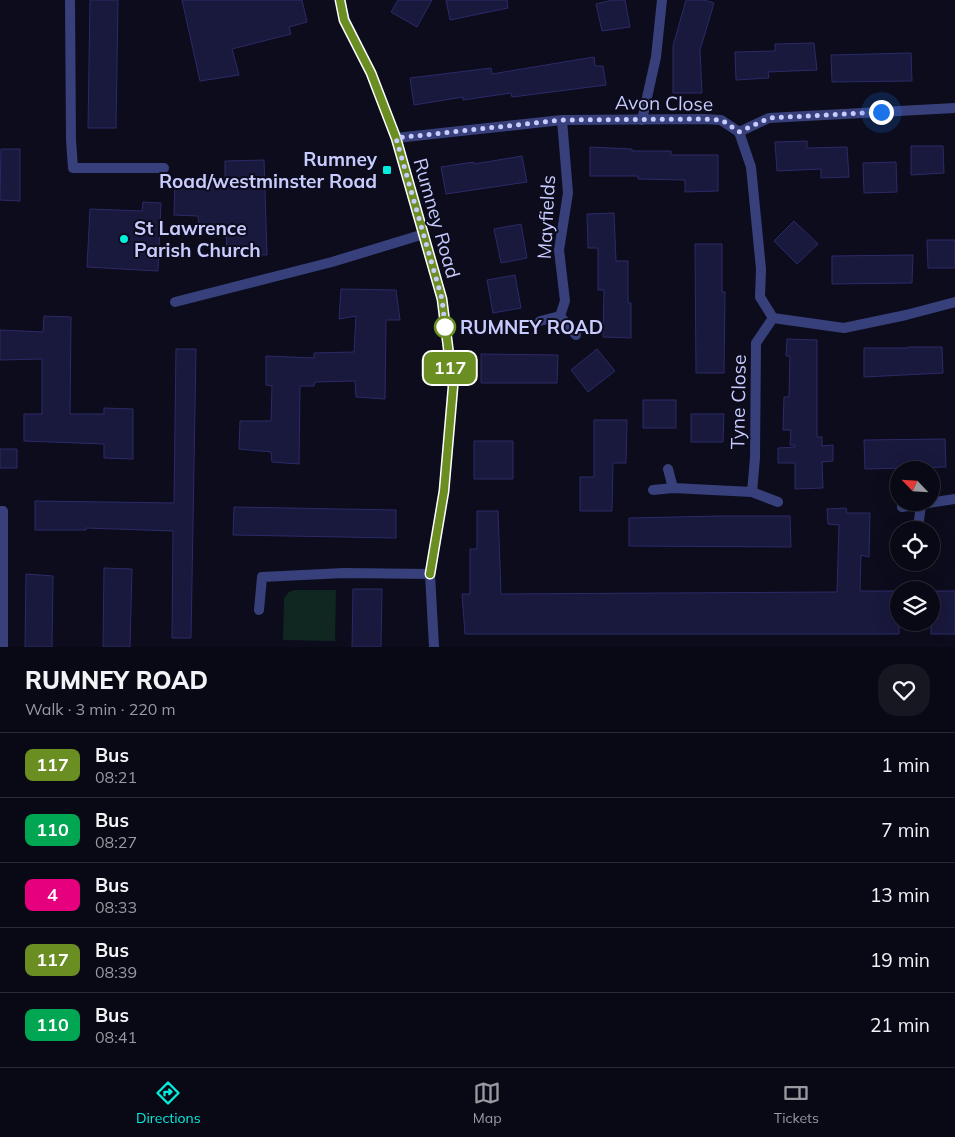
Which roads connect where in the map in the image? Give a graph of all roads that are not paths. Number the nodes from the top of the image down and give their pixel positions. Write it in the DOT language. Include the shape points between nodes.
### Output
graph roads {
  1 [pos="70,0"];
  2 [pos="340,0"];
  3 [pos="662,0"];
  4 [pos="955,108"];
  5 [pos="562,120"];
  6 [pos="642,120"];
  7 [pos="739,132"];
  8 [pos="396,138"];
  9 [pos="164,168"];
  10 [pos="424,234"];
  11 [pos="175,302"];
  12 [pos="955,302"];
  13 [pos="560,316"];
  14 [pos="773,318"];
  15 [pos="540,321"];
  16 [pos="576,335"];
  17 [pos="668,469"];
  18 [pos="673,488"];
  19 [pos="653,490"];
  20 [pos="752,492"];
  21 [pos="955,499"];
  22 [pos="778,502"];
  23 [pos="940,502"];
  24 [pos="0,511"];
  25 [pos="430,574"];
  26 [pos="259,610"];
  27 [pos="3,647"];
  28 [pos="434,647"];
  1 -- 9 [label="street" via="73,168"];
  2 -- 8 [label="street, Rumney Road" via="344,20 371,73"];
  3 -- 6 [label="street" via="656,57"];
  4 -- 7 [label="street" via="769,118"];
  5 -- 6 [label="street, Avon Close"];
  5 -- 8 [label="street, Avon Close"];
  5 -- 13 [label="street, Mayfields" via="568,193 558,250 565,301"];
  6 -- 7 [label="street, Avon Close" via="722,120"];
  7 -- 14 [label="street" via="752,166 761,269 760,297"];
  8 -- 10 [label="street, Rumney Road"];
  10 -- 11 [label="street" via="332,262"];
  10 -- 25 [label="street, Rumney Road" via="442,299 453,387 444,491"];
  12 -- 14 [label="street" via="844,328"];
  13 -- 15 [label="street"];
  13 -- 16 [label="street"];
  14 -- 20 [label="street, Tyne Close" via="756,343"];
  17 -- 18 [label="street"];
  18 -- 19 [label="street"];
  18 -- 20 [label="street"];
  20 -- 22 [label="street"];
  21 -- 23 [label="street"];
  24 -- 27 [label="street" via="3,511"];
  25 -- 26 [label="street" via="344,573 262,577"];
  25 -- 28 [label="street, Rumney Road"];
}
